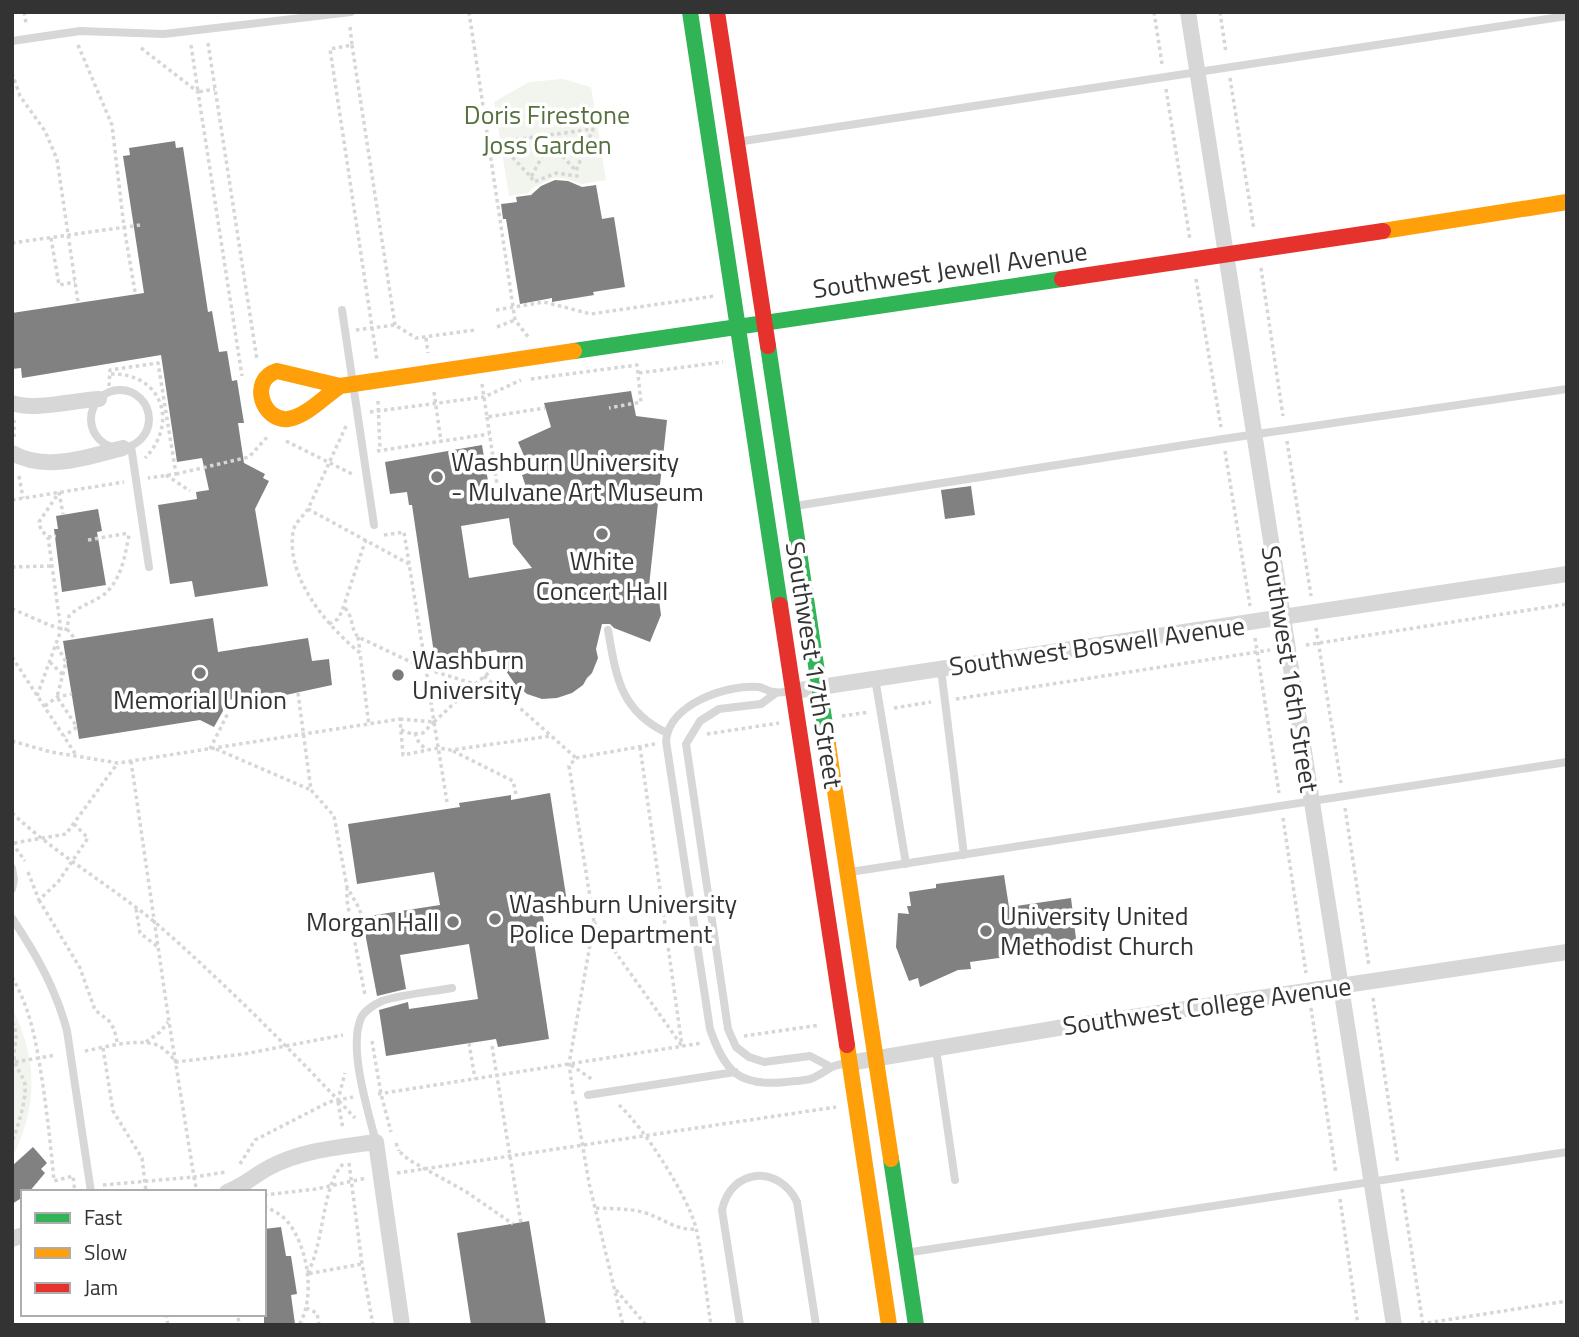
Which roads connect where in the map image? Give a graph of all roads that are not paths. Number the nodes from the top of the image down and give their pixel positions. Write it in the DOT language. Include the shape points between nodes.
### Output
graph roads {
  1 [pos="690,12"];
  2 [pos="717,12"];
  3 [pos="1188,12"];
  4 [pos="349,13"];
  5 [pos="1567,16"];
  6 [pos="12,41"];
  7 [pos="1197,72"];
  8 [pos="737,142"];
  9 [pos="1567,202"];
  10 [pos="1227,255"];
  11 [pos="341,310"];
  12 [pos="764,323"];
  13 [pos="738,327"];
  14 [pos="346,385"];
  15 [pos="1567,389"];
  16 [pos="104,395"];
  17 [pos="13,409"];
  18 [pos="1254,435"];
  19 [pos="127,447"];
  20 [pos="14,454"];
  21 [pos="792,506"];
  22 [pos="374,525"];
  23 [pos="149,567"];
  24 [pos="1567,574"];
  25 [pos="1283,618"];
  26 [pos="608,630"];
  27 [pos="941,669"];
  28 [pos="876,678"];
  29 [pos="820,687"];
  30 [pos="794,691"];
  31 [pos="776,693"];
  32 [pos="667,737"];
  33 [pos="1567,762"];
  34 [pos="1311,800"];
  35 [pos="964,855"];
  36 [pos="906,864"];
  37 [pos="12,868"];
  38 [pos="847,872"];
  39 [pos="12,889"];
  40 [pos="12,918"];
  41 [pos="1567,952"];
  42 [pos="1341,987"];
  43 [pos="453,988"];
  44 [pos="936,1049"];
  45 [pos="877,1059"];
  46 [pos="849,1063"];
  47 [pos="830,1066"];
  48 [pos="735,1072"];
  49 [pos="588,1096"];
  50 [pos="375,1138"];
  51 [pos="1567,1152"];
  52 [pos="955,1180"];
  53 [pos="1371,1181"];
  54 [pos="90,1189"];
  55 [pos="230,1190"];
  56 [pos="905,1252"];
  57 [pos="402,1325"];
  58 [pos="740,1325"];
  59 [pos="816,1325"];
  60 [pos="889,1325"];
  61 [pos="916,1325"];
  62 [pos="1394,1325"];
  1 -- 13 [label="main road, Southwest 17th Street"];
  2 -- 8 [label="main road, Southwest 17th Street"];
  3 -- 7 [label="street, Southwest 16th Street"];
  4 -- 6 [label="lane" via="164,34 80,31"];
  5 -- 7 [label="lane"];
  7 -- 8 [label="lane"];
  7 -- 10 [label="street, Southwest 16th Street"];
  8 -- 12 [label="main road, Southwest 17th Street"];
  9 -- 10 [label="main road, Southwest Jewell Avenue"];
  10 -- 12 [label="main road, Southwest Jewell Avenue"];
  10 -- 18 [label="street, Southwest 16th Street"];
  11 -- 14 [label="lane"];
  12 -- 13 [label="main road, Southwest Jewell Avenue"];
  12 -- 21 [label="main road, Southwest 17th Street"];
  13 -- 14 [label="main road, Southwest Jewell Avenue"];
  13 -- 30 [label="main road, Southwest 17th Street"];
  14 -- 14 [label="main road, Southwest Jewell Avenue" via="271,371 262,382 263,405 279,418 289,419"];
  14 -- 22 [label="lane" via="357,414"];
  15 -- 18 [label="lane"];
  16 -- 17 [label="street"];
  16 -- 19 [label="lane" via="92,409 94,434 113,447"];
  16 -- 19 [label="lane" via="122,390 145,403 149,426 142,439"];
  18 -- 21 [label="lane"];
  18 -- 25 [label="street, Southwest 16th Street"];
  19 -- 20 [label="street" via="58,462 39,463"];
  19 -- 23 [label="lane"];
  21 -- 29 [label="main road, Southwest 17th Street"];
  24 -- 25 [label="street, Southwest Boswell Avenue"];
  25 -- 27 [label="street, Southwest Boswell Avenue"];
  25 -- 34 [label="street, Southwest 16th Street"];
  26 -- 32 [label="lane" via="616,678 626,700"];
  27 -- 28 [label="street, Southwest Boswell Avenue"];
  27 -- 35 [label="lane"];
  28 -- 29 [label="street, Southwest Boswell Avenue"];
  28 -- 36 [label="lane"];
  29 -- 30 [label="street, Southwest Boswell Avenue"];
  29 -- 38 [label="main road, Southwest 17th Street"];
  30 -- 31 [label="lane"];
  30 -- 46 [label="main road, Southwest 17th Street"];
  31 -- 32 [label="lane" via="759,687 710,694 673,720"];
  31 -- 47 [label="lane" via="761,704 719,709 701,721 686,744 729,1029 736,1047 764,1062 810,1056"];
  32 -- 48 [label="lane" via="710,1029 720,1058"];
  33 -- 34 [label="lane"];
  34 -- 35 [label="lane"];
  34 -- 42 [label="street, Southwest 16th Street"];
  35 -- 36 [label="lane"];
  36 -- 38 [label="lane"];
  37 -- 39 [label="lane"];
  38 -- 45 [label="main road, Southwest 17th Street"];
  40 -- 54 [label="lane" via="61,1007"];
  41 -- 42 [label="street, Southwest College Avenue"];
  42 -- 44 [label="street, Southwest College Avenue"];
  42 -- 53 [label="street, Southwest 16th Street"];
  43 -- 50 [label="lane" via="381,1002 362,1015 357,1046 363,1096"];
  44 -- 45 [label="street, Southwest College Avenue"];
  44 -- 52 [label="lane"];
  45 -- 46 [label="street, Southwest College Avenue"];
  45 -- 56 [label="main road, Southwest 17th Street"];
  46 -- 47 [label="lane"];
  46 -- 60 [label="main road, Southwest 17th Street"];
  47 -- 48 [label="lane" via="812,1079 764,1084"];
  48 -- 49 [label="lane"];
  50 -- 55 [label="street" via="297,1156"];
  50 -- 57 [label="street"];
  51 -- 53 [label="lane"];
  53 -- 56 [label="lane"];
  53 -- 62 [label="street, Southwest 16th Street"];
  56 -- 61 [label="main road, Southwest 17th Street"];
  58 -- 59 [label="lane" via="722,1210 727,1194 738,1183 760,1175 781,1182 797,1202"];
}
